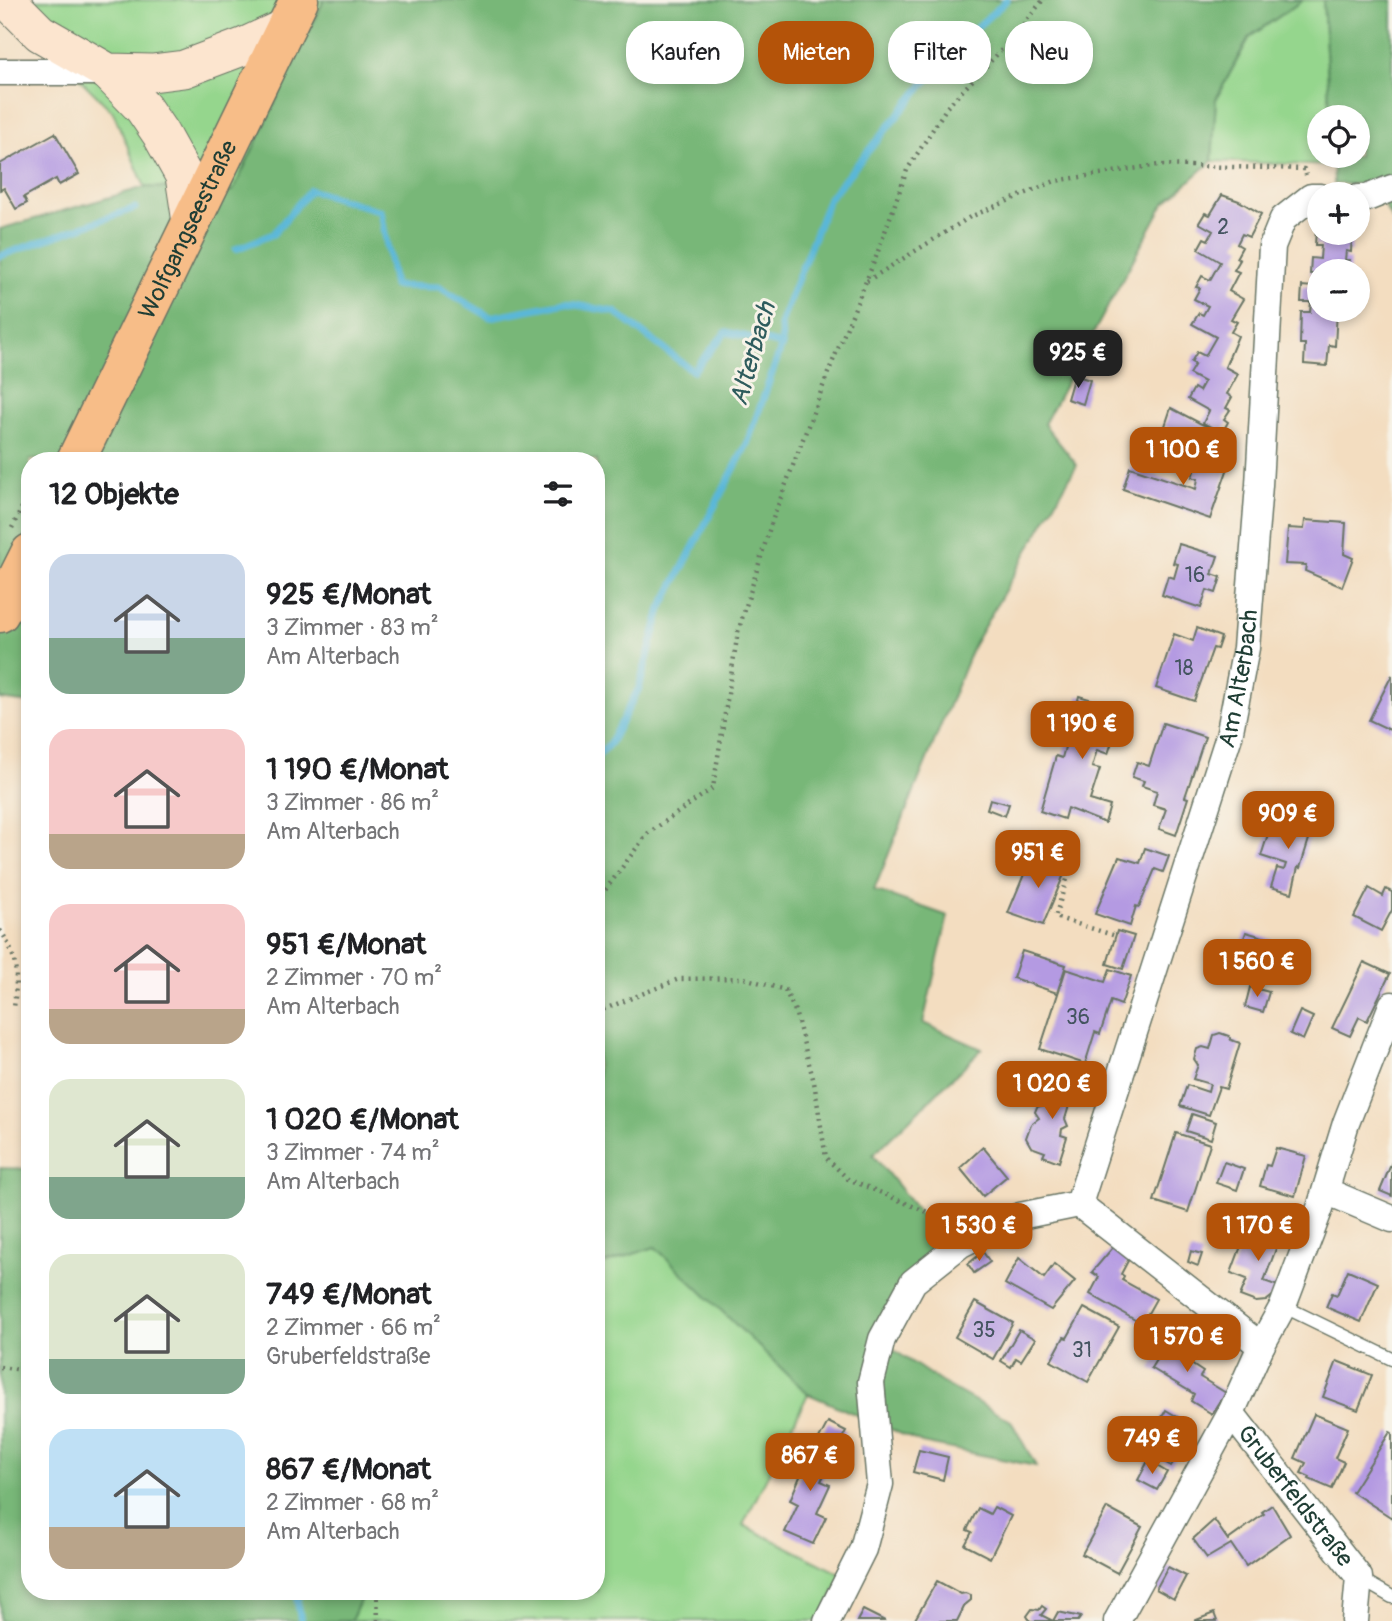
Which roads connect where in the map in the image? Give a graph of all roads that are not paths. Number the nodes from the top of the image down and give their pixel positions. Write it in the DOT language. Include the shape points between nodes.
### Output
graph roads {
  1 [pos="7,0"];
  2 [pos="293,13"];
  3 [pos="0,72"];
  4 [pos="108,72"];
  5 [pos="1392,188"];
  6 [pos="1370,197"];
  7 [pos="1307,202"];
  8 [pos="191,222"];
  9 [pos="80,452"];
  10 [pos="18,547"];
  11 [pos="0,613"];
  12 [pos="1392,1005"];
  13 [pos="1326,1191"];
  14 [pos="1079,1204"];
  15 [pos="1392,1219"];
  16 [pos="1283,1306"];
  17 [pos="1261,1346"];
  18 [pos="1392,1359"];
  19 [pos="1231,1413"];
  20 [pos="1359,1577"];
  21 [pos="1392,1597"];
  22 [pos="827,1621"];
  23 [pos="1117,1621"];
  24 [pos="1355,1621"];
  1 -- 4 [label="main road" via="40,33"];
  2 -- 4 [label="main road" via="245,47 184,69"];
  2 -- 8 [label="main road, Wolfgangseestraße"];
  3 -- 4 [label="street"];
  4 -- 8 [label="main road" via="143,108 184,176"];
  5 -- 6 [label="street"];
  7 -- 14 [label="street, Am Alterbach" via="1283,219 1272,246 1246,648 1229,736"];
  8 -- 9 [label="main road, Wolfgangseestraße"];
  10 -- 11 [label="main road"];
  12 -- 13 [label="street, Gruberfeldstraße" via="1346,1123"];
  13 -- 15 [label="street"];
  13 -- 16 [label="street, Gruberfeldstraße"];
  14 -- 17 [label="street"];
  14 -- 22 [label="street" via="1020,1216 981,1234 913,1282 882,1339 871,1382 880,1484 863,1549"];
  16 -- 17 [label="street, Gruberfeldstraße"];
  16 -- 18 [label="lane"];
  17 -- 19 [label="street, Gruberfeldstraße"];
  19 -- 20 [label="street, Gruberfeldstraße"];
  19 -- 23 [label="street, Gruberfeldstraße"];
  20 -- 21 [label="lane"];
  20 -- 24 [label="street, Gruberfeldstraße"];
}
